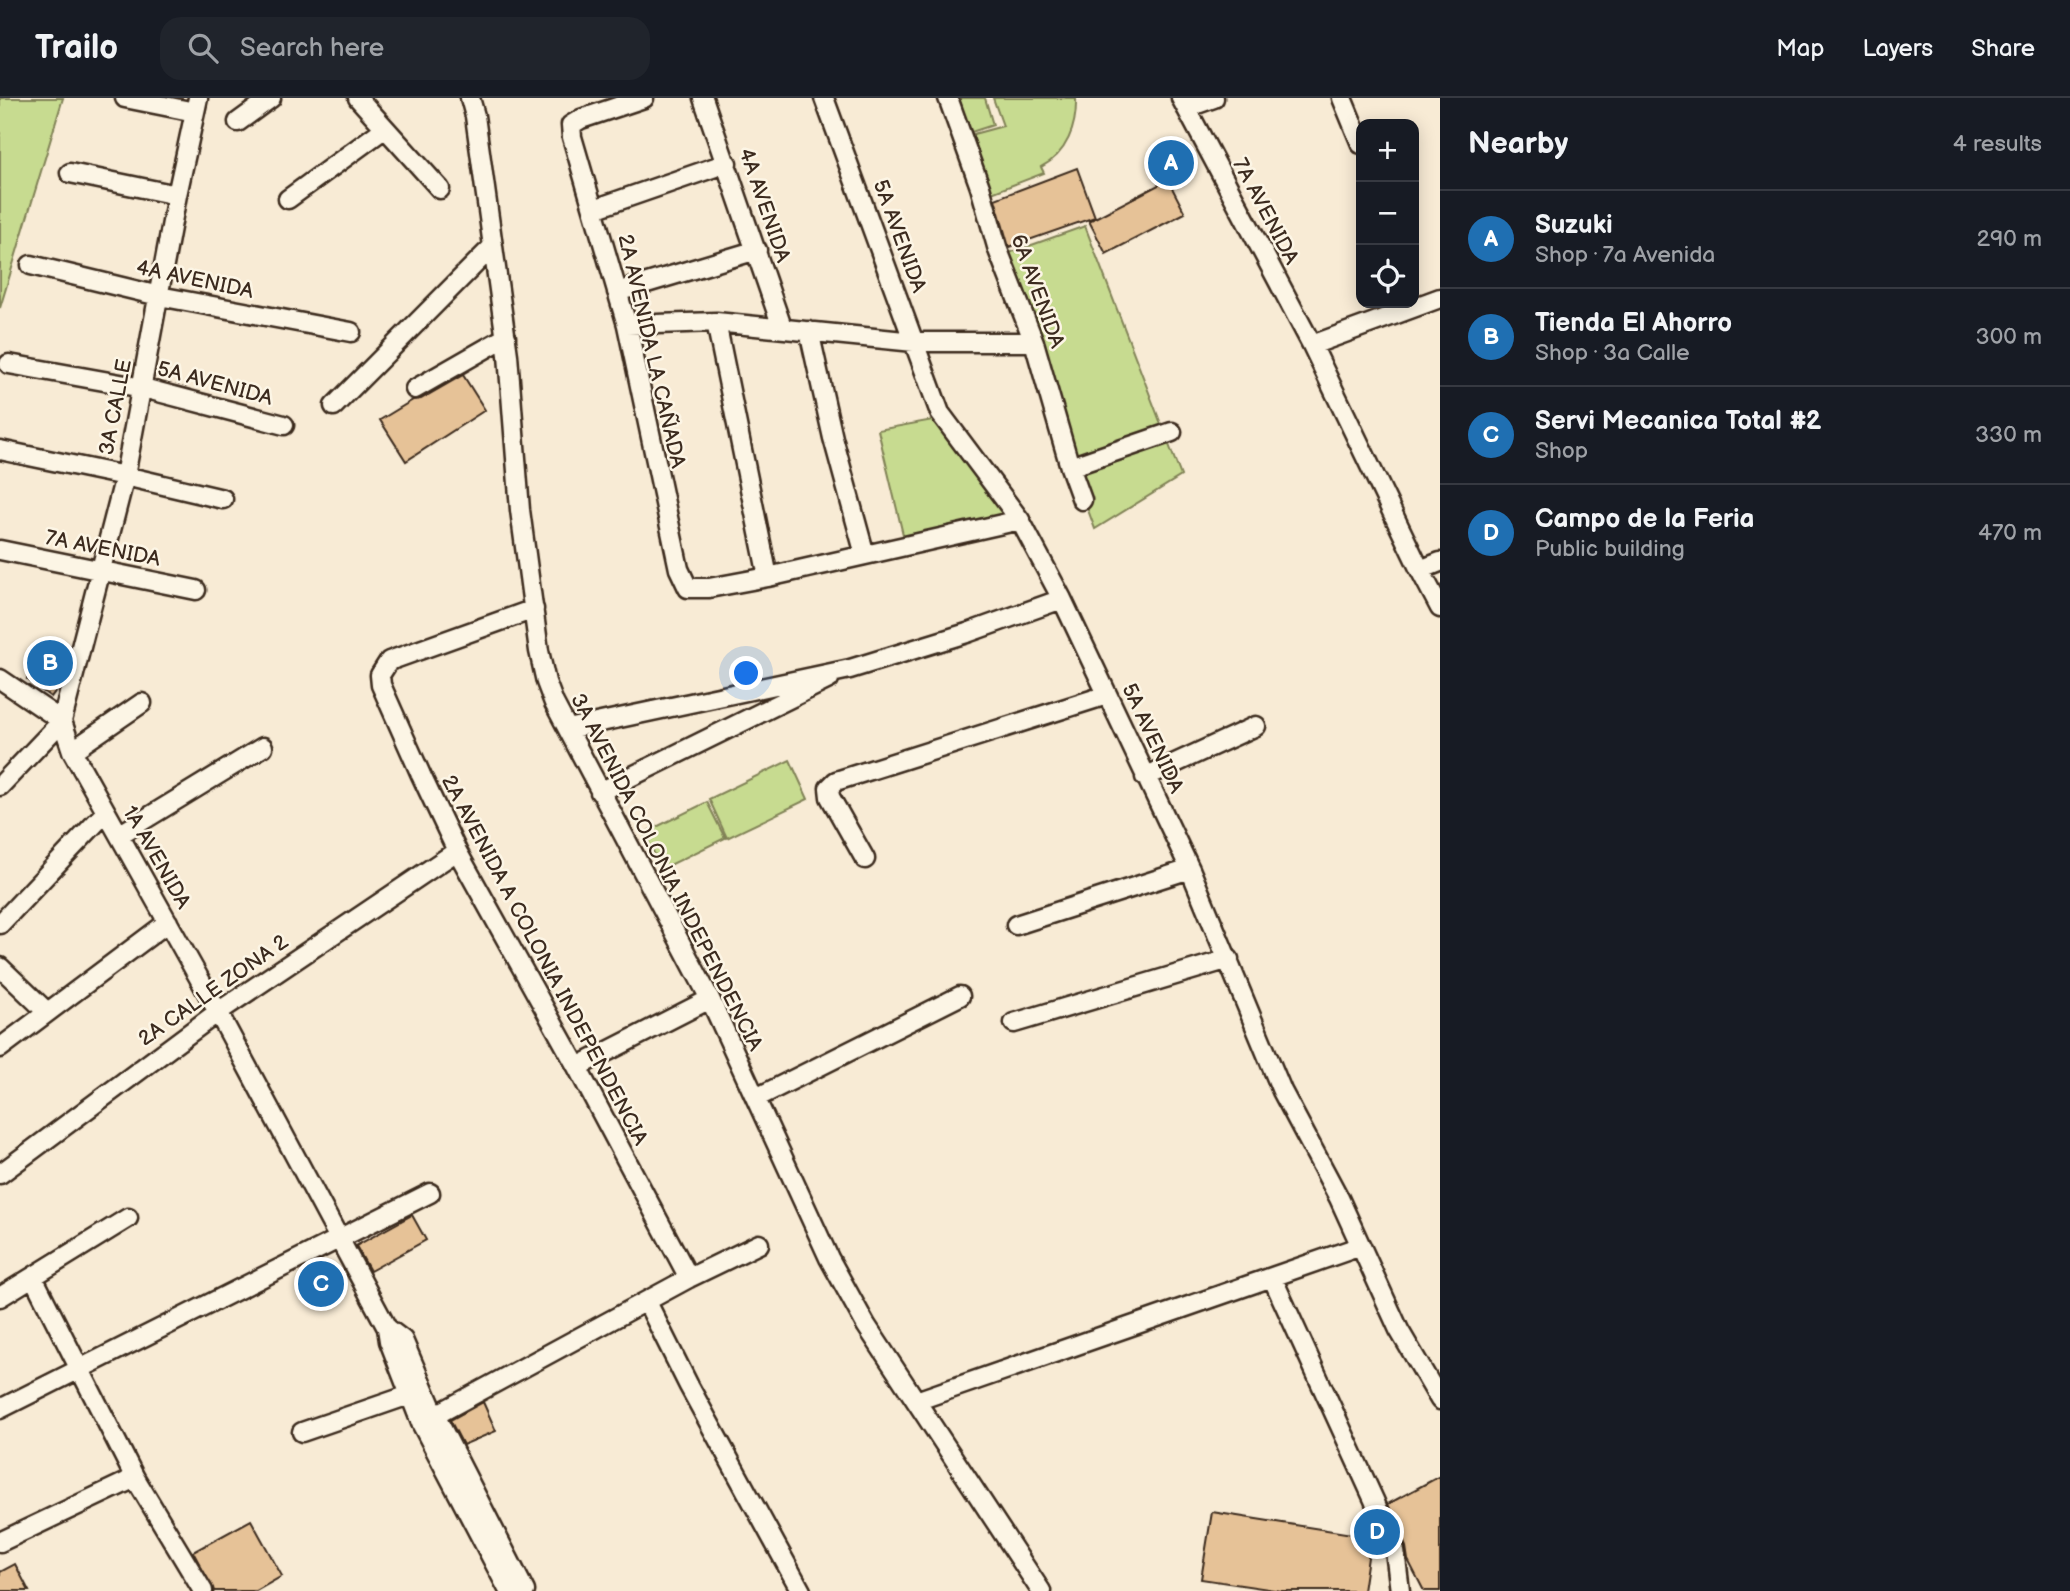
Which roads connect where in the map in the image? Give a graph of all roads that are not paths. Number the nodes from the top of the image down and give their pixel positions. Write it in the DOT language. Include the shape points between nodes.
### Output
graph roads {
  1 [pos="125,98"];
  2 [pos="271,98"];
  3 [pos="358,98"];
  4 [pos="644,98"];
  5 [pos="703,98"];
  6 [pos="824,98"];
  7 [pos="948,98"];
  8 [pos="1214,98"];
  9 [pos="1342,98"];
  10 [pos="471,99"];
  11 [pos="1183,103"];
  12 [pos="197,105"];
  13 [pos="238,122"];
  14 [pos="384,129"];
  15 [pos="1356,132"];
  16 [pos="727,163"];
  17 [pos="70,173"];
  18 [pos="440,189"];
  19 [pos="177,195"];
  20 [pos="288,200"];
  21 [pos="594,209"];
  22 [pos="493,246"];
  23 [pos="757,250"];
  24 [pos="31,265"];
  25 [pos="617,292"];
  26 [pos="159,296"];
  27 [pos="1440,298"];
  28 [pos="716,322"];
  29 [pos="627,325"];
  30 [pos="782,327"];
  31 [pos="809,331"];
  32 [pos="351,332"];
  33 [pos="506,337"];
  34 [pos="914,342"];
  35 [pos="1034,342"];
  36 [pos="1312,345"];
  37 [pos="9,364"];
  38 [pos="143,388"];
  39 [pos="415,389"];
  40 [pos="334,406"];
  41 [pos="284,425"];
  42 [pos="1172,432"];
  43 [pos="0,450"];
  44 [pos="1070,467"];
  45 [pos="125,476"];
  46 [pos="223,499"];
  47 [pos="1082,500"];
  48 [pos="1020,520"];
  49 [pos="0,550"];
  50 [pos="865,555"];
  51 [pos="1440,562"];
  52 [pos="1420,570"];
  53 [pos="100,571"];
  54 [pos="768,577"];
  55 [pos="196,590"];
  56 [pos="1062,598"];
  57 [pos="1440,608"];
  58 [pos="534,609"];
  59 [pos="850,669"];
  60 [pos="0,679"];
  61 [pos="1107,695"];
  62 [pos="142,703"];
  63 [pos="62,721"];
  64 [pos="1256,726"];
  65 [pos="568,729"];
  66 [pos="263,747"];
  67 [pos="72,751"];
  68 [pos="1145,777"];
  69 [pos="0,786"];
  70 [pos="600,792"];
  71 [pos="105,813"];
  72 [pos="119,835"];
  73 [pos="457,851"];
  74 [pos="866,859"];
  75 [pos="1190,869"];
  76 [pos="168,922"];
  77 [pos="0,924"];
  78 [pos="1016,925"];
  79 [pos="1229,959"];
  80 [pos="0,967"];
  81 [pos="960,996"];
  82 [pos="710,999"];
  83 [pos="47,1012"];
  84 [pos="218,1012"];
  85 [pos="1014,1023"];
  86 [pos="0,1048"];
  87 [pos="577,1067"];
  88 [pos="756,1098"];
  89 [pos="0,1174"];
  90 [pos="430,1193"];
  91 [pos="128,1219"];
  92 [pos="340,1240"];
  93 [pos="759,1244"];
  94 [pos="1360,1246"];
  95 [pos="33,1277"];
  96 [pos="1272,1277"];
  97 [pos="689,1278"];
  98 [pos="0,1297"];
  99 [pos="647,1301"];
  100 [pos="79,1369"];
  101 [pos="417,1392"];
  102 [pos="1440,1400"];
  103 [pos="916,1401"];
  104 [pos="0,1409"];
  105 [pos="428,1419"];
  106 [pos="302,1433"];
  107 [pos="135,1478"];
  108 [pos="0,1542"];
  109 [pos="202,1591"];
  110 [pos="509,1591"];
  111 [pos="524,1591"];
  112 [pos="802,1591"];
  113 [pos="1041,1591"];
  114 [pos="1400,1591"];
  1 -- 12 [label="street"];
  2 -- 13 [label="street"];
  3 -- 14 [label="street"];
  4 -- 21 [label="street, 2A AVENIDA LA CAÑADA" via="571,125"];
  5 -- 16 [label="street, 4A AVENIDA"];
  6 -- 34 [label="street, 5A AVENIDA"];
  7 -- 35 [label="street, 6A AVENIDA"];
  8 -- 11 [label="street"];
  9 -- 15 [label="street"];
  10 -- 22 [label="street, 3A AVENIDA COLONIA INDEPENDENCIA"];
  11 -- 36 [label="street, 7A AVENIDA"];
  12 -- 19 [label="street, 3A CALLE"];
  14 -- 18 [label="street"];
  14 -- 20 [label="street"];
  16 -- 21 [label="street"];
  16 -- 23 [label="street, 4A AVENIDA"];
  17 -- 19 [label="street"];
  19 -- 26 [label="street, 3A CALLE"];
  21 -- 25 [label="street, 2A AVENIDA LA CAÑADA"];
  22 -- 33 [label="street, 3A AVENIDA COLONIA INDEPENDENCIA"];
  22 -- 40 [label="street"];
  23 -- 25 [label="street"];
  23 -- 30 [label="street, 4A AVENIDA"];
  24 -- 26 [label="street, 4A AVENIDA"];
  25 -- 29 [label="street, 2A AVENIDA LA CAÑADA"];
  26 -- 32 [label="street, 4A AVENIDA"];
  26 -- 38 [label="street, 3A CALLE"];
  27 -- 36 [label="street"];
  28 -- 29 [label="street"];
  28 -- 30 [label="street"];
  28 -- 54 [label="street"];
  29 -- 54 [label="street, 2A AVENIDA LA CAÑADA" via="678,569 688,588"];
  30 -- 31 [label="street"];
  31 -- 34 [label="street"];
  31 -- 50 [label="street"];
  33 -- 39 [label="street"];
  33 -- 58 [label="street, 3A AVENIDA COLONIA INDEPENDENCIA" via="520,510"];
  34 -- 35 [label="street"];
  34 -- 48 [label="street, 5A AVENIDA" via="940,413"];
  35 -- 44 [label="street, 6A AVENIDA"];
  36 -- 52 [label="street"];
  37 -- 38 [label="street, 5A AVENIDA"];
  38 -- 41 [label="street, 5A AVENIDA"];
  38 -- 45 [label="street, 3A CALLE"];
  42 -- 44 [label="street"];
  43 -- 45 [label="street"];
  44 -- 47 [label="street, 6A AVENIDA"];
  45 -- 46 [label="street"];
  45 -- 53 [label="street, 3A CALLE"];
  48 -- 50 [label="street"];
  48 -- 56 [label="street, 5A AVENIDA"];
  49 -- 53 [label="street, 7A AVENIDA"];
  50 -- 54 [label="street"];
  51 -- 52 [label="street"];
  52 -- 57 [label="street"];
  53 -- 55 [label="street, 7A AVENIDA"];
  53 -- 63 [label="street, 3A CALLE"];
  56 -- 59 [label="street"];
  56 -- 61 [label="street, 5A AVENIDA"];
  58 -- 65 [label="street, 3A AVENIDA COLONIA INDEPENDENCIA" via="546,682"];
  58 -- 73 [label="street, 2A AVENIDA A COLONIA INDEPENDENCIA" via="389,661 380,674"];
  59 -- 65 [label="street"];
  59 -- 70 [label="street"];
  60 -- 63 [label="street"];
  61 -- 68 [label="street, 5A AVENIDA"];
  61 -- 74 [label="street" via="836,781 829,788 830,797"];
  62 -- 67 [label="street"];
  63 -- 67 [label="street, 1A AVENIDA"];
  63 -- 69 [label="street"];
  64 -- 68 [label="street"];
  65 -- 70 [label="street, 3A AVENIDA COLONIA INDEPENDENCIA"];
  66 -- 72 [label="street"];
  67 -- 71 [label="street, 1A AVENIDA"];
  68 -- 75 [label="street, 5A AVENIDA"];
  70 -- 82 [label="street, 3A AVENIDA COLONIA INDEPENDENCIA"];
  71 -- 72 [label="street, 1A AVENIDA"];
  71 -- 77 [label="street"];
  72 -- 76 [label="street, 1A AVENIDA"];
  73 -- 84 [label="street, 2A CALLE ZONA 2"];
  73 -- 87 [label="street, 2A AVENIDA A COLONIA INDEPENDENCIA"];
  75 -- 78 [label="street"];
  75 -- 79 [label="street, 5A AVENIDA"];
  76 -- 83 [label="street"];
  76 -- 84 [label="street, 1A AVENIDA"];
  79 -- 85 [label="street"];
  79 -- 94 [label="street, 5A AVENIDA" via="1282,1091"];
  80 -- 83 [label="street"];
  81 -- 88 [label="street"];
  82 -- 87 [label="street"];
  82 -- 88 [label="street, 3A AVENIDA COLONIA INDEPENDENCIA"];
  83 -- 86 [label="street"];
  84 -- 89 [label="street, 2A CALLE ZONA 2"];
  84 -- 92 [label="street, 1A AVENIDA"];
  87 -- 97 [label="street, 2A AVENIDA A COLONIA INDEPENDENCIA"];
  88 -- 103 [label="street, 3A AVENIDA COLONIA INDEPENDENCIA" via="829,1258"];
  90 -- 92 [label="street"];
  91 -- 95 [label="street"];
  92 -- 100 [label="street"];
  92 -- 101 [label="street, 1A AVENIDA"];
  93 -- 97 [label="street"];
  94 -- 96 [label="street"];
  94 -- 102 [label="street, 5A AVENIDA" via="1399,1331"];
  95 -- 98 [label="street"];
  95 -- 100 [label="street"];
  96 -- 103 [label="street"];
  96 -- 114 [label="street" via="1395,1551"];
  97 -- 99 [label="street"];
  99 -- 105 [label="street"];
  99 -- 112 [label="street"];
  100 -- 104 [label="street"];
  100 -- 107 [label="street"];
  101 -- 105 [label="street, 1A AVENIDA"];
  101 -- 106 [label="street"];
  103 -- 113 [label="street, 3A AVENIDA COLONIA INDEPENDENCIA"];
  105 -- 110 [label="street"];
  105 -- 111 [label="street"];
  107 -- 108 [label="street"];
  107 -- 109 [label="street"];
}
